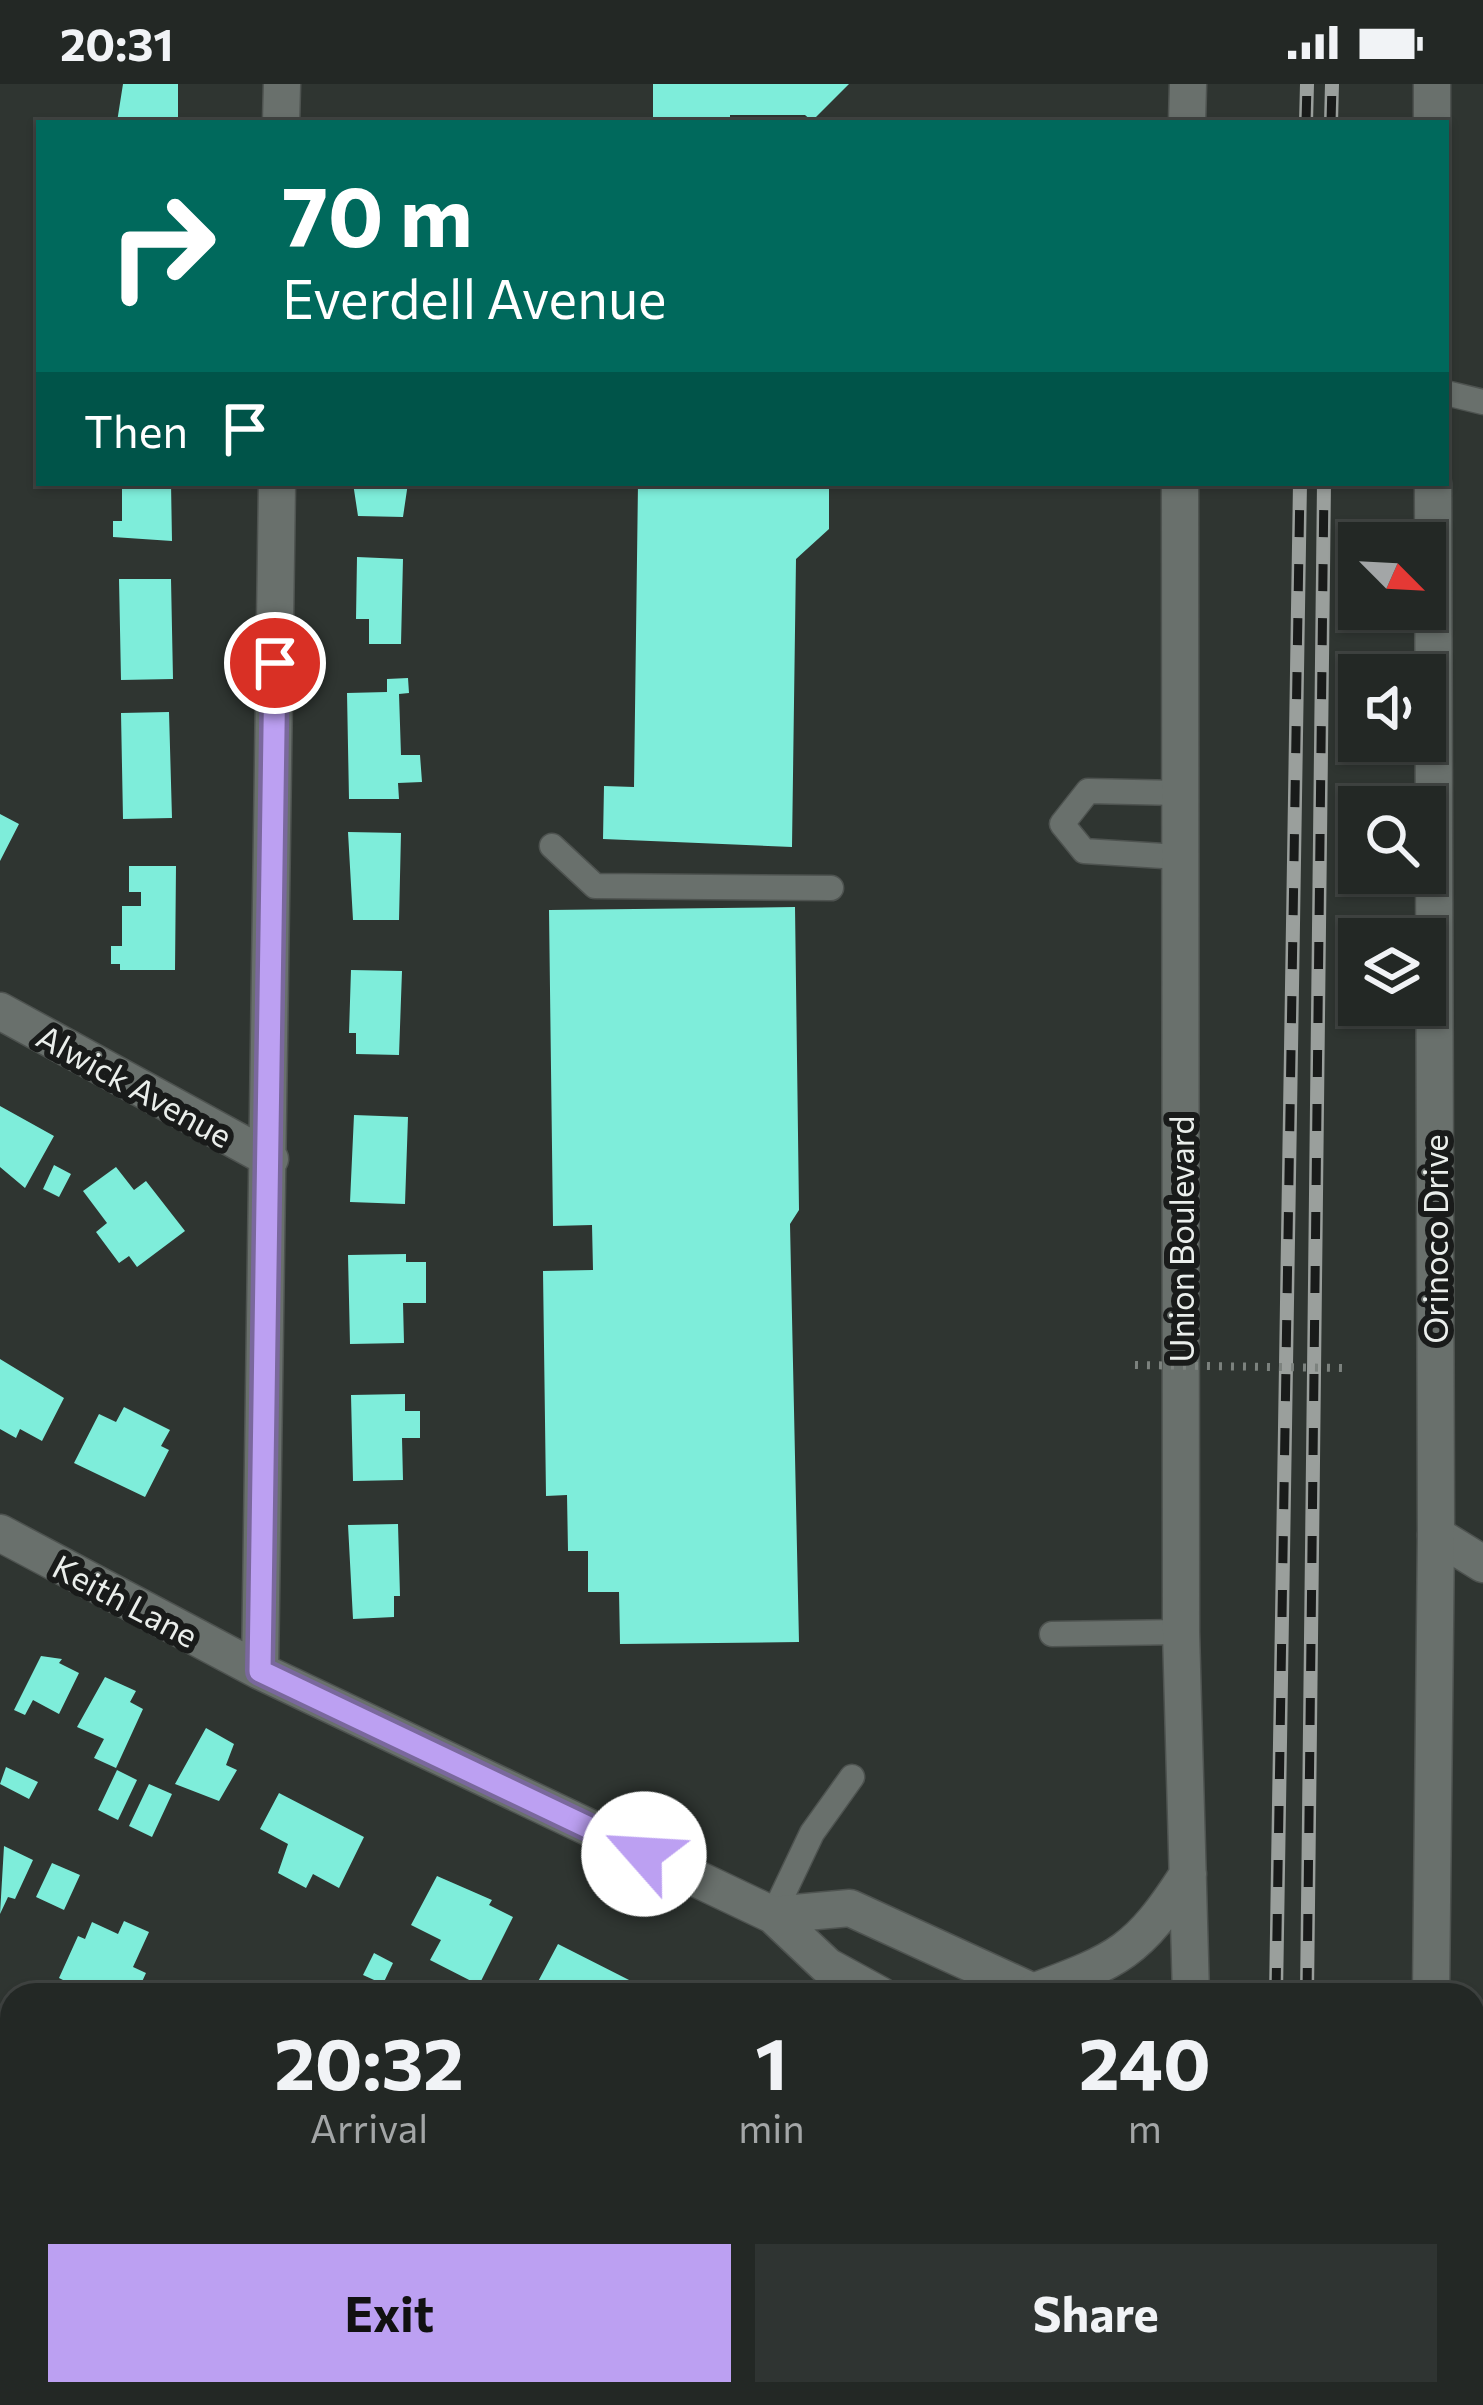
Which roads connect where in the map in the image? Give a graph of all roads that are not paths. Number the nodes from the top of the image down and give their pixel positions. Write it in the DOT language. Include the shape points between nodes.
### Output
graph roads {
  1 [pos="282,84"];
  2 [pos="1188,84"];
  3 [pos="1432,84"];
  4 [pos="281,120"];
  5 [pos="1187,120"];
  6 [pos="1432,120"];
  7 [pos="1449,394"];
  8 [pos="1483,402"];
  9 [pos="277,486"];
  10 [pos="1180,486"];
  11 [pos="1433,486"];
  12 [pos="1179,793"];
  13 [pos="552,846"];
  14 [pos="1179,857"];
  15 [pos="831,888"];
  16 [pos="0,1011"];
  17 [pos="270,1159"];
  18 [pos="0,1532"];
  19 [pos="1436,1535"];
  20 [pos="1483,1564"];
  21 [pos="1181,1632"];
  22 [pos="1052,1634"];
  23 [pos="260,1671"];
  24 [pos="852,1777"];
  25 [pos="1188,1874"];
  26 [pos="772,1915"];
  27 [pos="858,1983"];
  28 [pos="1012,1983"];
  29 [pos="1063,1983"];
  30 [pos="1191,1983"];
  31 [pos="1431,1983"];
  1 -- 4 [label="street"];
  2 -- 5 [label="street"];
  3 -- 6 [label="street"];
  7 -- 8 [label="lane"];
  9 -- 17 [label="street"];
  10 -- 12 [label="street, Union Boulevard"];
  11 -- 19 [label="street, Orinoco Drive"];
  12 -- 14 [label="street, Union Boulevard"];
  12 -- 14 [label="lane" via="1088,791 1062,824 1084,851"];
  13 -- 15 [label="lane" via="595,886"];
  14 -- 21 [label="street, Union Boulevard"];
  16 -- 17 [label="street, Alwick Avenue"];
  17 -- 23 [label="street"];
  18 -- 23 [label="street, Keith Lane"];
  19 -- 20 [label="street"];
  19 -- 31 [label="street, Orinoco Drive"];
  21 -- 22 [label="lane"];
  21 -- 25 [label="street, Union Boulevard"];
  23 -- 26 [label="street, Keith Lane"];
  24 -- 26 [label="lane" via="812,1833"];
  25 -- 29 [label="street" via="1156,1924 1119,1960"];
  25 -- 30 [label="street, Union Boulevard"];
  26 -- 27 [label="street, Keith Lane" via="826,1966"];
  26 -- 28 [label="street" via="850,1907"];
}
